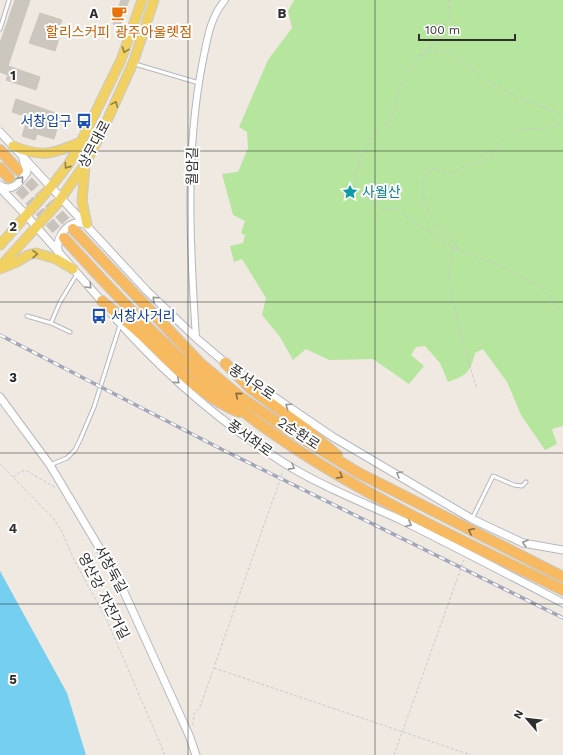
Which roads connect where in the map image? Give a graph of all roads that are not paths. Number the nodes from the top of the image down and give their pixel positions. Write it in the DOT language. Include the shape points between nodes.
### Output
graph roads {
  1 [pos="9,0"];
  2 [pos="142,0"];
  3 [pos="154,0"];
  4 [pos="225,0"];
  5 [pos="0,29"];
  6 [pos="133,64"];
  7 [pos="199,83"];
  8 [pos="0,132"];
  9 [pos="81,142"];
  10 [pos="13,146"];
  11 [pos="0,150"];
  12 [pos="22,156"];
  13 [pos="85,164"];
  14 [pos="0,168"];
  15 [pos="18,170"];
  16 [pos="9,178"];
  17 [pos="0,187"];
  18 [pos="50,188"];
  19 [pos="61,199"];
  20 [pos="26,215"];
  21 [pos="86,224"];
  22 [pos="36,228"];
  23 [pos="73,229"];
  24 [pos="64,238"];
  25 [pos="0,245"];
  26 [pos="58,250"];
  27 [pos="0,268"];
  28 [pos="75,271"];
  29 [pos="102,301"];
  30 [pos="28,316"];
  31 [pos="120,323"];
  32 [pos="51,324"];
  33 [pos="70,332"];
  34 [pos="196,338"];
  35 [pos="225,363"];
  36 [pos="0,397"];
  37 [pos="0,406"];
  38 [pos="249,416"];
  39 [pos="16,419"];
  40 [pos="50,465"];
  41 [pos="357,472"];
  42 [pos="526,482"];
  43 [pos="472,519"];
  44 [pos="563,550"];
  45 [pos="563,577"];
  46 [pos="563,590"];
  47 [pos="563,603"];
  48 [pos="196,755"];
  1 -- 5 [label="lane"];
  2 -- 9 [label="main road, 상무대로, one-way" via="121,60"];
  3 -- 6 [label="main road, 상무대로"];
  4 -- 7 [label="street, 월암길" via="212,21"];
  6 -- 7 [label="lane"];
  13 -- 6 [label="main road, 상무대로, one-way"];
  7 -- 34 [label="street, 월암길" via="192,142 191,179 192,279"];
  8 -- 10 [label="street, 풍서우로"];
  9 -- 10 [label="main road" via="58,151 41,154"];
  9 -- 18 [label="main road, 상무대로, one-way" via="68,165"];
  10 -- 12 [label="street, 풍서우로"];
  11 -- 15 [label="highway"];
  17 -- 12 [label="street, one-way" via="12,188 20,182 27,172"];
  12 -- 18 [label="street, 풍서우로"];
  13 -- 19 [label="main road, 상무대로"];
  13 -- 21 [label="main road" via="82,201"];
  14 -- 16 [label="highway"];
  17 -- 20 [label="street, 풍서좌로"];
  18 -- 19 [label="street, 풍서우로"];
  18 -- 20 [label="main road, 상무대로"];
  19 -- 21 [label="street, 풍서우로"];
  19 -- 22 [label="main road, 상무대로"];
  20 -- 22 [label="street, 풍서좌로"];
  20 -- 25 [label="main road, 상무대로"];
  21 -- 26 [label="street" via="74,222 58,238"];
  34 -- 21 [label="street, 풍서우로, one-way" via="147,292"];
  22 -- 26 [label="street, 풍서좌로"];
  22 -- 27 [label="main road, 상무대로"];
  41 -- 23 [label="highway, 2순환로, one-way" via="249,404 200,362"];
  24 -- 38 [label="highway, 2순환로" via="148,329 194,372"];
  26 -- 28 [label="street, 풍서좌로"];
  27 -- 28 [label="main road, one-way" via="36,253 56,259"];
  28 -- 29 [label="street, 풍서좌로, one-way"];
  28 -- 32 [label="lane"];
  29 -- 31 [label="street, 풍서좌로"];
  29 -- 38 [label="highway" via="141,334 186,378 221,405"];
  30 -- 32 [label="lane"];
  31 -- 40 [label="lane" via="99,392 80,440 67,458"];
  31 -- 47 [label="street, 풍서좌로, one-way" via="163,369 198,399 286,464"];
  32 -- 33 [label="lane"];
  34 -- 35 [label="street, 풍서우로"];
  35 -- 41 [label="highway" via="251,389 306,428"];
  43 -- 35 [label="street, 풍서우로, one-way" via="333,437"];
  36 -- 39 [label="street, 서창둑길"];
  37 -- 39 [label="street"];
  38 -- 46 [label="highway, 2순환로, one-way" via="341,477"];
  39 -- 40 [label="street, 서창둑길"];
  40 -- 48 [label="street, 서창둑길" via="119,581"];
  45 -- 41 [label="highway, 2순환로, one-way"];
  42 -- 43 [label="lane" via="522,486 514,485 493,476"];
  44 -- 43 [label="street, 풍서우로, one-way" via="524,543"];
}
